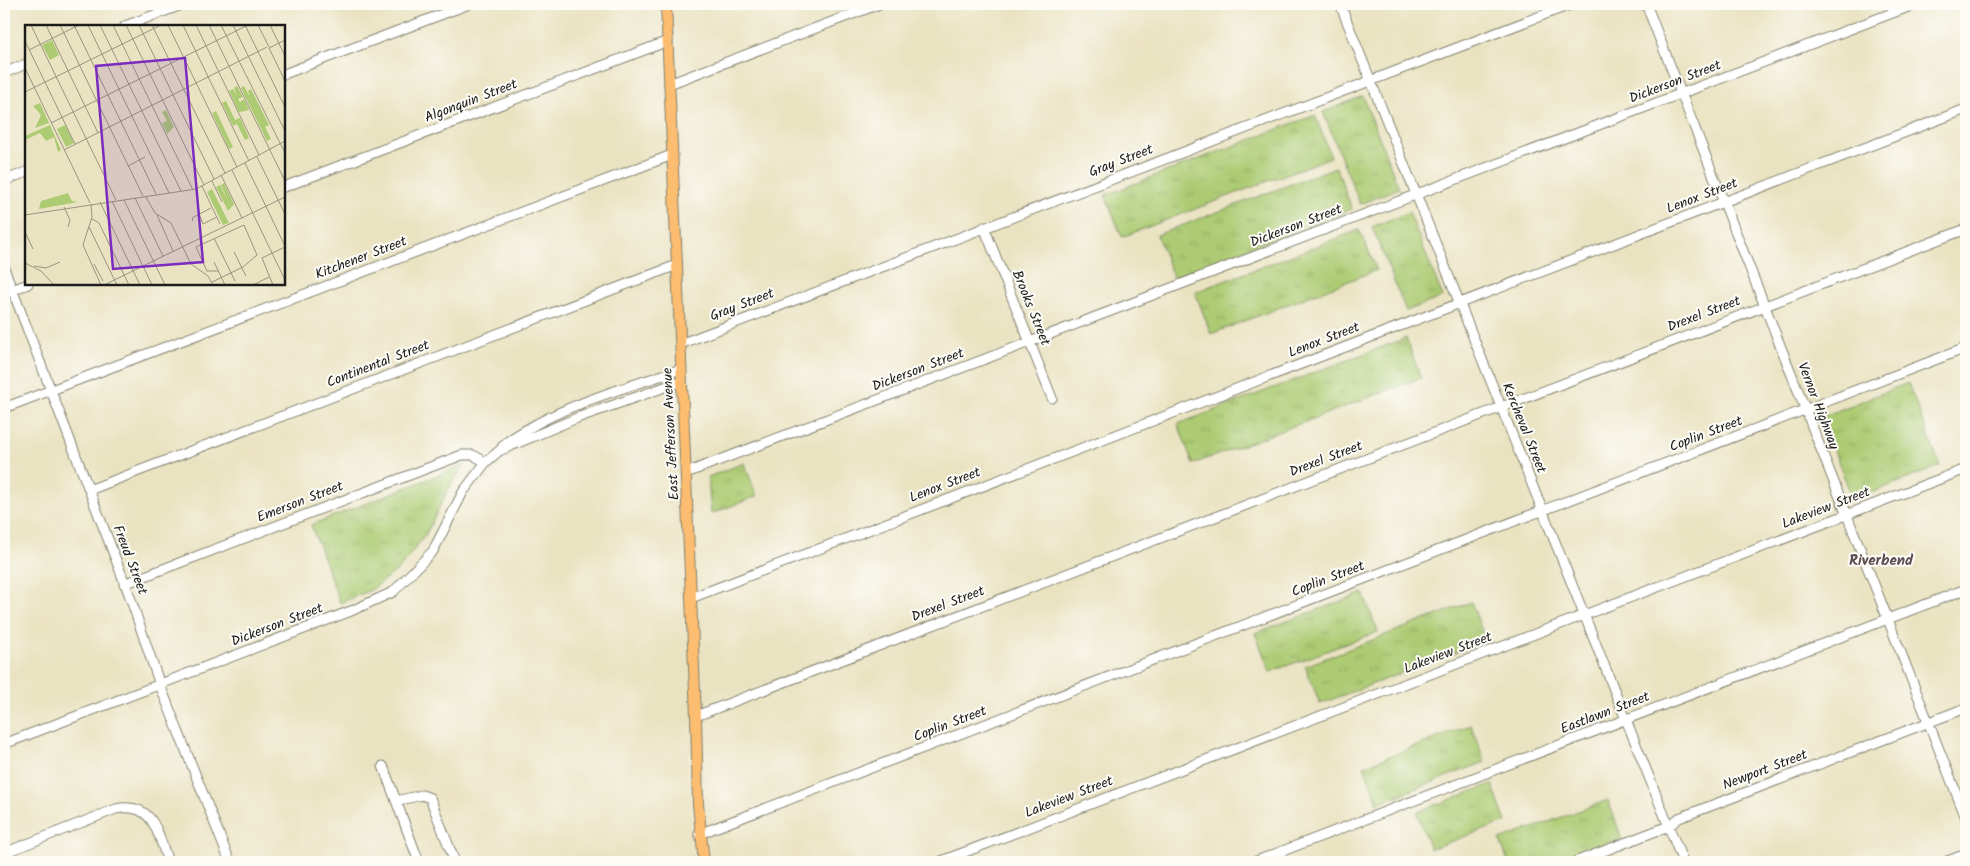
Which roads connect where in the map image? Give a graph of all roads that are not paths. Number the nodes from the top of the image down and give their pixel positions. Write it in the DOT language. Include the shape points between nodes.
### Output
graph roads {
  1 [pos="184,4"];
  2 [pos="469,4"];
  3 [pos="666,4"];
  4 [pos="879,4"];
  5 [pos="1340,4"];
  6 [pos="1572,4"];
  7 [pos="1646,4"];
  8 [pos="1916,4"];
  9 [pos="128,25"];
  10 [pos="668,41"];
  11 [pos="25,64"];
  12 [pos="4,73"];
  13 [pos="285,74"];
  14 [pos="1371,81"];
  15 [pos="669,84"];
  16 [pos="1682,94"];
  17 [pos="1966,109"];
  18 [pos="672,155"];
  19 [pos="25,172"];
  20 [pos="4,181"];
  21 [pos="285,187"];
  22 [pos="1416,194"];
  23 [pos="1724,202"];
  24 [pos="984,227"];
  25 [pos="1966,229"];
  26 [pos="677,265"];
  27 [pos="4,268"];
  28 [pos="25,285"];
  29 [pos="8,291"];
  30 [pos="1460,303"];
  31 [pos="1764,306"];
  32 [pos="1030,342"];
  33 [pos="680,344"];
  34 [pos="1966,348"];
  35 [pos="682,369"];
  36 [pos="682,381"];
  37 [pos="50,390"];
  38 [pos="1052,398"];
  39 [pos="1501,407"];
  40 [pos="4,408"];
  41 [pos="1805,410"];
  42 [pos="500,451"];
  43 [pos="486,462"];
  44 [pos="1966,469"];
  45 [pos="686,473"];
  46 [pos="88,490"];
  47 [pos="1543,511"];
  48 [pos="1846,515"];
  49 [pos="124,584"];
  50 [pos="1966,589"];
  51 [pos="691,598"];
  52 [pos="1584,615"];
  53 [pos="1887,619"];
  54 [pos="160,685"];
  55 [pos="1966,708"];
  56 [pos="696,716"];
  57 [pos="1627,720"];
  58 [pos="1928,722"];
  59 [pos="4,744"];
  60 [pos="383,766"];
  61 [pos="396,801"];
  62 [pos="1966,818"];
  63 [pos="1669,826"];
  64 [pos="699,834"];
  65 [pos="4,853"];
  66 [pos="1966,854"];
  67 [pos="168,862"];
  68 [pos="230,862"];
  69 [pos="419,862"];
  70 [pos="455,862"];
  71 [pos="704,862"];
  72 [pos="939,862"];
  73 [pos="1254,862"];
  74 [pos="1575,862"];
  75 [pos="1683,862"];
  76 [pos="1945,862"];
  1 -- 9 [label="street"];
  2 -- 13 [label="street"];
  3 -- 10 [label="main road, East Jefferson Avenue"];
  4 -- 15 [label="street"];
  5 -- 14 [label="street, Kercheval Street"];
  6 -- 14 [label="street, Gray Street"];
  7 -- 16 [label="street, Vernor Highway"];
  8 -- 16 [label="street, Dickerson Street"];
  10 -- 15 [label="main road, East Jefferson Avenue"];
  10 -- 21 [label="street, Algonquin Street"];
  11 -- 12 [label="street"];
  14 -- 22 [label="street, Kercheval Street"];
  14 -- 24 [label="street, Gray Street"];
  15 -- 18 [label="main road, East Jefferson Avenue"];
  16 -- 22 [label="street, Dickerson Street"];
  16 -- 23 [label="street, Vernor Highway"];
  17 -- 23 [label="street, Lenox Street"];
  18 -- 26 [label="main road, East Jefferson Avenue"];
  18 -- 37 [label="street, Kitchener Street"];
  19 -- 20 [label="street"];
  22 -- 30 [label="street, Kercheval Street"];
  22 -- 32 [label="street, Dickerson Street"];
  23 -- 30 [label="street, Lenox Street"];
  23 -- 31 [label="street, Vernor Highway"];
  24 -- 32 [label="street, Brooks Street"];
  24 -- 33 [label="street, Gray Street"];
  25 -- 31 [label="street, Drexel Street"];
  26 -- 33 [label="main road, East Jefferson Avenue"];
  26 -- 46 [label="street, Continental Street"];
  27 -- 29 [label="street, Freud Street"];
  28 -- 29 [label="street"];
  29 -- 37 [label="street, Freud Street"];
  30 -- 39 [label="street, Kercheval Street"];
  30 -- 51 [label="street, Lenox Street"];
  31 -- 39 [label="street, Drexel Street"];
  31 -- 41 [label="street, Vernor Highway"];
  32 -- 38 [label="street, Brooks Street"];
  32 -- 45 [label="street, Dickerson Street"];
  33 -- 35 [label="main road, East Jefferson Avenue"];
  34 -- 41 [label="street, Coplin Street"];
  35 -- 36 [label="main road, East Jefferson Avenue"];
  35 -- 42 [label="street, Dickerson Street" via="568,408 513,438"];
  36 -- 42 [label="street, Dickerson Street" via="569,421"];
  36 -- 45 [label="main road, East Jefferson Avenue"];
  37 -- 40 [label="street, Kitchener Street"];
  37 -- 46 [label="street, Freud Street"];
  39 -- 47 [label="street, Kercheval Street"];
  39 -- 56 [label="street, Drexel Street"];
  41 -- 47 [label="street, Coplin Street"];
  41 -- 48 [label="street, Vernor Highway"];
  42 -- 43 [label="street, Dickerson Street"];
  43 -- 49 [label="street, Emerson Street" via="473,455 462,454"];
  43 -- 54 [label="street, Dickerson Street" via="463,492 433,550 393,592"];
  44 -- 48 [label="street, Lakeview Street"];
  45 -- 51 [label="main road, East Jefferson Avenue"];
  46 -- 49 [label="street, Freud Street"];
  47 -- 52 [label="street, Kercheval Street"];
  47 -- 64 [label="street, Coplin Street"];
  48 -- 52 [label="street, Lakeview Street"];
  48 -- 53 [label="street, Vernor Highway"];
  49 -- 54 [label="street, Freud Street"];
  50 -- 53 [label="street, Eastlawn Street"];
  51 -- 56 [label="main road, East Jefferson Avenue"];
  52 -- 57 [label="street, Kercheval Street"];
  52 -- 72 [label="street, Lakeview Street"];
  53 -- 57 [label="street, Eastlawn Street"];
  53 -- 58 [label="street, Vernor Highway"];
  54 -- 59 [label="street, Dickerson Street"];
  54 -- 68 [label="street, Freud Street"];
  55 -- 58 [label="street, Newport Street"];
  56 -- 64 [label="main road, East Jefferson Avenue"];
  57 -- 63 [label="street, Kercheval Street"];
  57 -- 73 [label="street, Eastlawn Street"];
  58 -- 62 [label="street, Vernor Highway"];
  58 -- 63 [label="street, Newport Street" via="1679,818"];
  60 -- 61 [label="street"];
  61 -- 69 [label="street"];
  61 -- 70 [label="street" via="422,794 430,798"];
  63 -- 74 [label="street, Newport Street"];
  63 -- 75 [label="street, Kercheval Street"];
  64 -- 71 [label="main road, East Jefferson Avenue"];
  65 -- 67 [label="street" via="116,809 130,808 147,815 156,828"];
  66 -- 76 [label="street"];
}
